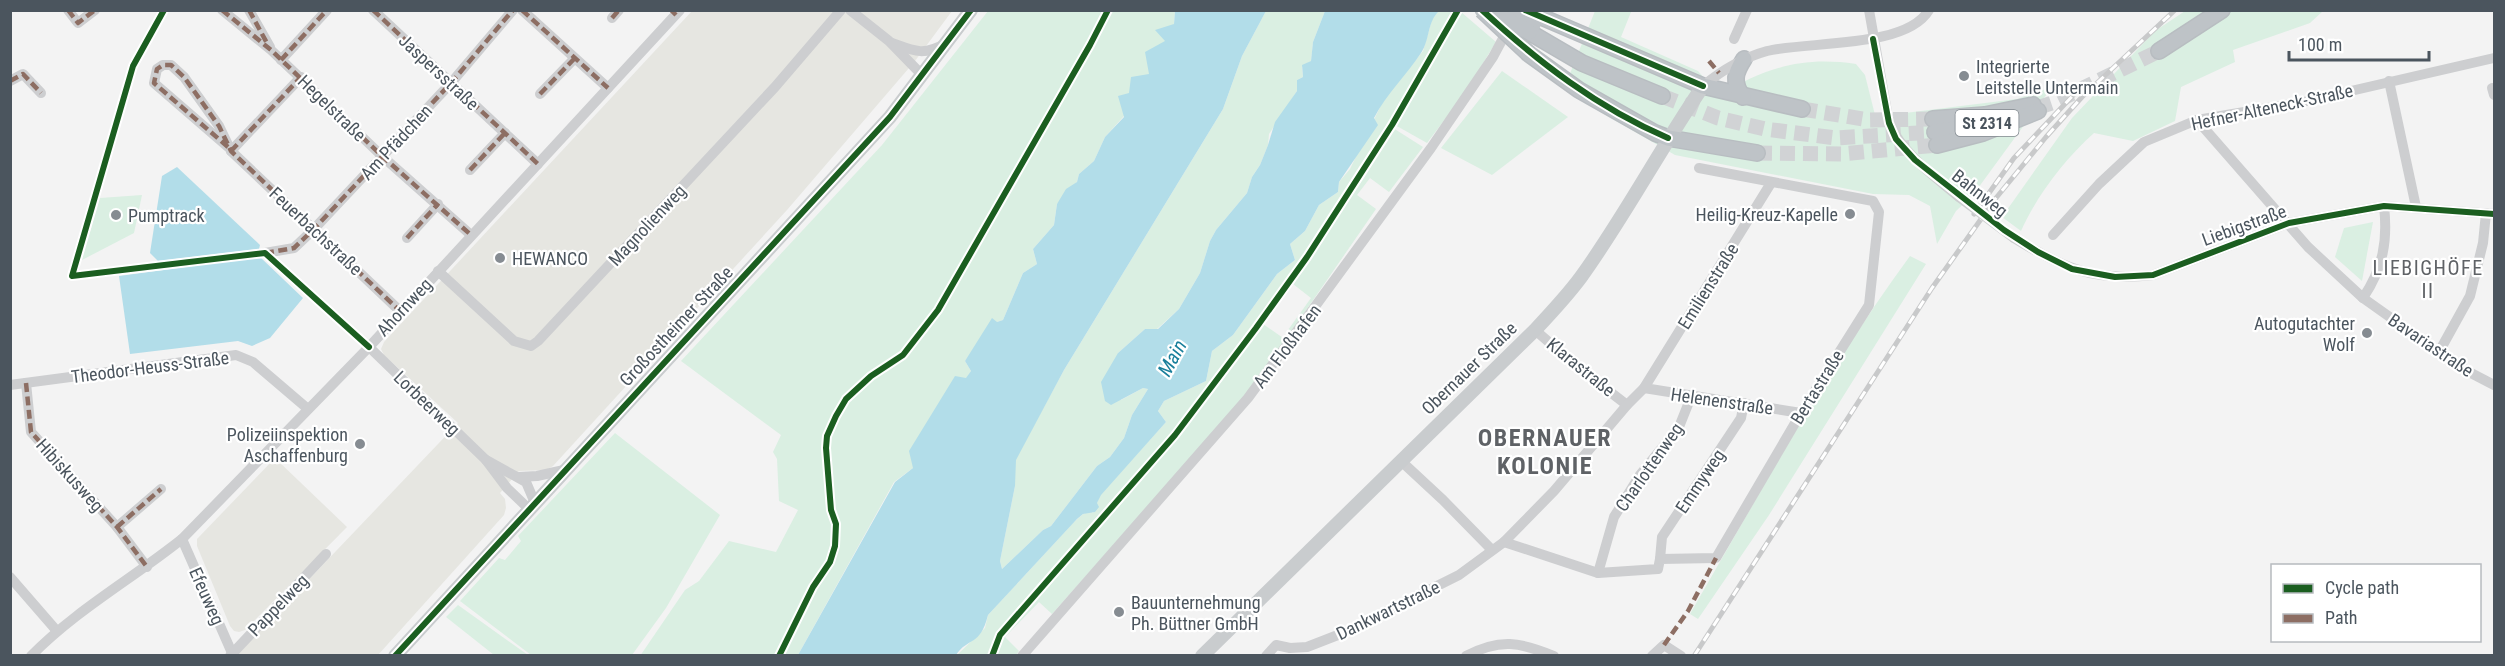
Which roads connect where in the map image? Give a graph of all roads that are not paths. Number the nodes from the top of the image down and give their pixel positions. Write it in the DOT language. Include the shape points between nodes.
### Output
graph roads {
  1 [pos="68,10"];
  2 [pos="95,10"];
  3 [pos="222,10"];
  4 [pos="249,10"];
  5 [pos="327,10"];
  6 [pos="373,10"];
  7 [pos="513,10"];
  8 [pos="522,10"];
  9 [pos="841,10"];
  10 [pos="850,10"];
  11 [pos="971,10"];
  12 [pos="1482,10"];
  13 [pos="1490,10"];
  14 [pos="1515,10"];
  15 [pos="1525,10"];
  16 [pos="1747,10"];
  17 [pos="1869,10"];
  18 [pos="1929,10"];
  19 [pos="2222,10"];
  20 [pos="676,12"];
  21 [pos="1734,39"];
  22 [pos="1874,39"];
  23 [pos="950,40"];
  24 [pos="889,41"];
  25 [pos="271,50"];
  26 [pos="2159,51"];
  27 [pos="2494,58"];
  28 [pos="574,59"];
  29 [pos="1744,59"];
  30 [pos="281,60"];
  31 [pos="1613,75"];
  32 [pos="923,76"];
  33 [pos="301,78"];
  34 [pos="10,81"];
  35 [pos="2389,81"];
  36 [pos="451,83"];
  37 [pos="608,88"];
  38 [pos="1709,88"];
  39 [pos="41,93"];
  40 [pos="540,94"];
  41 [pos="1662,96"];
  42 [pos="1743,96"];
  43 [pos="2037,108"];
  44 [pos="1802,109"];
  45 [pos="2197,120"];
  46 [pos="1935,132"];
  47 [pos="506,133"];
  48 [pos="1668,138"];
  49 [pos="230,149"];
  50 [pos="1756,153"];
  51 [pos="382,156"];
  52 [pos="538,164"];
  53 [pos="1700,168"];
  54 [pos="470,170"];
  55 [pos="1771,183"];
  56 [pos="438,204"];
  57 [pos="2384,206"];
  58 [pos="2416,207"];
  59 [pos="2490,214"];
  60 [pos="2289,223"];
  61 [pos="313,230"];
  62 [pos="471,235"];
  63 [pos="2053,235"];
  64 [pos="407,238"];
  65 [pos="265,253"];
  66 [pos="438,271"];
  67 [pos="2153,275"];
  68 [pos="2363,298"];
  69 [pos="400,311"];
  70 [pos="1535,330"];
  71 [pos="369,346"];
  72 [pos="2439,352"];
  73 [pos="26,383"];
  74 [pos="10,385"];
  75 [pos="2494,385"];
  76 [pos="1644,388"];
  77 [pos="1691,397"];
  78 [pos="1744,403"];
  79 [pos="1627,405"];
  80 [pos="308,409"];
  81 [pos="1801,413"];
  82 [pos="486,460"];
  83 [pos="1401,462"];
  84 [pos="564,470"];
  85 [pos="519,477"];
  86 [pos="161,489"];
  87 [pos="532,506"];
  88 [pos="117,527"];
  89 [pos="182,539"];
  90 [pos="1504,542"];
  91 [pos="1491,549"];
  92 [pos="326,554"];
  93 [pos="1660,559"];
  94 [pos="147,567"];
  95 [pos="1598,573"];
  96 [pos="10,577"];
  97 [pos="56,630"];
  98 [pos="231,654"];
  99 [pos="31,656"];
  100 [pos="395,656"];
  101 [pos="1022,656"];
  102 [pos="1202,656"];
  103 [pos="1266,656"];
  104 [pos="1466,656"];
  105 [pos="1554,656"];
  106 [pos="1652,656"];
  107 [pos="1681,656"];
  1 -- 2 [label="street" via="78,23"];
  3 -- 25 [label="street, Hegelstraße"];
  4 -- 25 [label="street, Hegelstraße"];
  5 -- 30 [label="street, Hegelstraße"];
  6 -- 36 [label="street, Jaspersstraße"];
  7 -- 36 [label="street, Am Pfädchen"];
  8 -- 28 [label="street"];
  9 -- 66 [label="street, Magnolienweg" via="775,87 531,346 514,341"];
  10 -- 24 [label="street"];
  11 -- 23 [label="main road, Großostheimer Straße"];
  12 -- 48 [label="highway, bridge" via="1554,73"];
  13 -- 31 [label="highway, bridge" via="1582,63"];
  14 -- 31 [label="highway, bridge"];
  14 -- 101 [label="street, Am Floßhafen" via="1472,90 1280,357"];
  15 -- 38 [label="highway"];
  16 -- 21 [label="street"];
  17 -- 22 [label="street, Bahnweg"];
  18 -- 22 [label="street, Obernauer Straße" via="1924,18"];
  19 -- 26 [label="highway"];
  20 -- 37 [label="street, Ahornweg"];
  22 -- 29 [label="street, Obernauer Straße" via="1781,48"];
  22 -- 67 [label="street, Bahnweg, bridge" via="1889,123 1896,139 1915,160 2014,237 2072,269 2115,276"];
  23 -- 24 [label="street" via="926,52"];
  23 -- 32 [label="main road, Großostheimer Straße"];
  24 -- 32 [label="street"];
  25 -- 30 [label="street, Hegelstraße"];
  27 -- 35 [label="street, Hefner-Alteneck-Straße"];
  28 -- 37 [label="street"];
  28 -- 40 [label="street"];
  29 -- 38 [label="street, Obernauer Straße" via="1719,73"];
  29 -- 42 [label="highway" via="1736,71 1735,82"];
  30 -- 33 [label="street, Hegelstraße"];
  31 -- 41 [label="highway"];
  32 -- 84 [label="main road, Großostheimer Straße" via="867,142"];
  33 -- 49 [label="street"];
  33 -- 51 [label="street, Hegelstraße"];
  34 -- 39 [label="street" via="23,74"];
  35 -- 45 [label="street, Hefner-Alteneck-Straße" via="2303,102"];
  35 -- 58 [label="street"];
  36 -- 47 [label="street, Jaspersstraße"];
  36 -- 51 [label="street, Am Pfädchen"];
  37 -- 52 [label="street, Ahornweg"];
  38 -- 42 [label="highway"];
  38 -- 48 [label="main road, Obernauer Straße"];
  42 -- 44 [label="highway"];
  43 -- 46 [label="highway, St 2314"];
  45 -- 60 [label="street, Bavariastraße"];
  45 -- 63 [label="street, Hefner-Alteneck-Straße" via="2144,142 2098,184"];
  47 -- 52 [label="street, Jaspersstraße"];
  47 -- 54 [label="street"];
  48 -- 50 [label="highway"];
  48 -- 70 [label="main road, Obernauer Straße" via="1580,278"];
  49 -- 49 [label="street, Feuerbachstraße" via="219,126 184,78 171,65 157,69 154,83"];
  49 -- 61 [label="street, Feuerbachstraße"];
  51 -- 56 [label="street, Hegelstraße"];
  51 -- 61 [label="street, Am Pfädchen"];
  52 -- 62 [label="street, Ahornweg"];
  53 -- 55 [label="street"];
  55 -- 76 [label="street, Emilienstraße"];
  55 -- 81 [label="street, Bertastraße" via="1873,201 1879,212 1869,305"];
  56 -- 62 [label="street, Hegelstraße"];
  56 -- 64 [label="street"];
  57 -- 58 [label="street, Liebigstraße"];
  57 -- 60 [label="street, Liebigstraße"];
  57 -- 68 [label="street" via="2384,256"];
  58 -- 59 [label="street, Liebigstraße"];
  59 -- 72 [label="street" via="2470,296"];
  60 -- 67 [label="street, Liebigstraße"];
  60 -- 68 [label="street, Bavariastraße" via="2308,247"];
  61 -- 65 [label="street, Am Pfädchen" via="294,248"];
  61 -- 69 [label="street, Feuerbachstraße"];
  62 -- 66 [label="street, Ahornweg"];
  66 -- 69 [label="street, Ahornweg"];
  68 -- 72 [label="street, Bavariastraße"];
  69 -- 71 [label="street, Ahornweg"];
  70 -- 79 [label="street, Klarastraße"];
  70 -- 83 [label="main road, Obernauer Straße"];
  71 -- 80 [label="street, Ahornweg"];
  71 -- 82 [label="street, Lorbeerweg"];
  72 -- 75 [label="street, Bavariastraße"];
  73 -- 74 [label="street, Theodor-Heuss-Straße"];
  73 -- 80 [label="street, Theodor-Heuss-Straße" via="236,356 253,362"];
  73 -- 88 [label="street, Hibiskusweg" via="31,432"];
  76 -- 77 [label="street, Helenenstraße"];
  76 -- 79 [label="street, Emilienstraße"];
  77 -- 78 [label="street, Helenenstraße"];
  77 -- 95 [label="street, Charlottenweg" via="1679,428 1640,475 1614,517"];
  78 -- 81 [label="street, Helenenstraße"];
  78 -- 93 [label="street, Emmyweg" via="1741,418 1662,537"];
  79 -- 90 [label="street, Dankwartstraße" via="1554,491"];
  80 -- 89 [label="street, Ahornweg"];
  81 -- 93 [label="street, Bertastraße" via="1716,558"];
  82 -- 85 [label="street, Lorbeerweg"];
  82 -- 87 [label="street, Lorbeerweg" via="507,488"];
  83 -- 91 [label="street"];
  83 -- 102 [label="main road, Obernauer Straße"];
  84 -- 85 [label="street"];
  84 -- 87 [label="main road, Großostheimer Straße"];
  85 -- 87 [label="street" via="531,488"];
  86 -- 88 [label="street, Hibiskusweg"];
  87 -- 100 [label="main road, Großostheimer Straße"];
  88 -- 94 [label="street, Hibiskusweg"];
  89 -- 94 [label="street, Ahornweg"];
  89 -- 98 [label="street, Efeuweg"];
  90 -- 91 [label="street, Dankwartstraße"];
  90 -- 95 [label="street"];
  91 -- 103 [label="street, Dankwartstraße" via="1459,575 1343,633 1307,647 1276,645"];
  92 -- 98 [label="street, Pappelweg"];
  93 -- 95 [label="street" via="1658,569"];
  94 -- 97 [label="street, Ahornweg"];
  96 -- 97 [label="street"];
  97 -- 99 [label="street, Ahornweg"];
  104 -- 105 [label="street" via="1486,645 1506,643 1528,645"];
  106 -- 107 [label="street" via="1664,645"];
}
